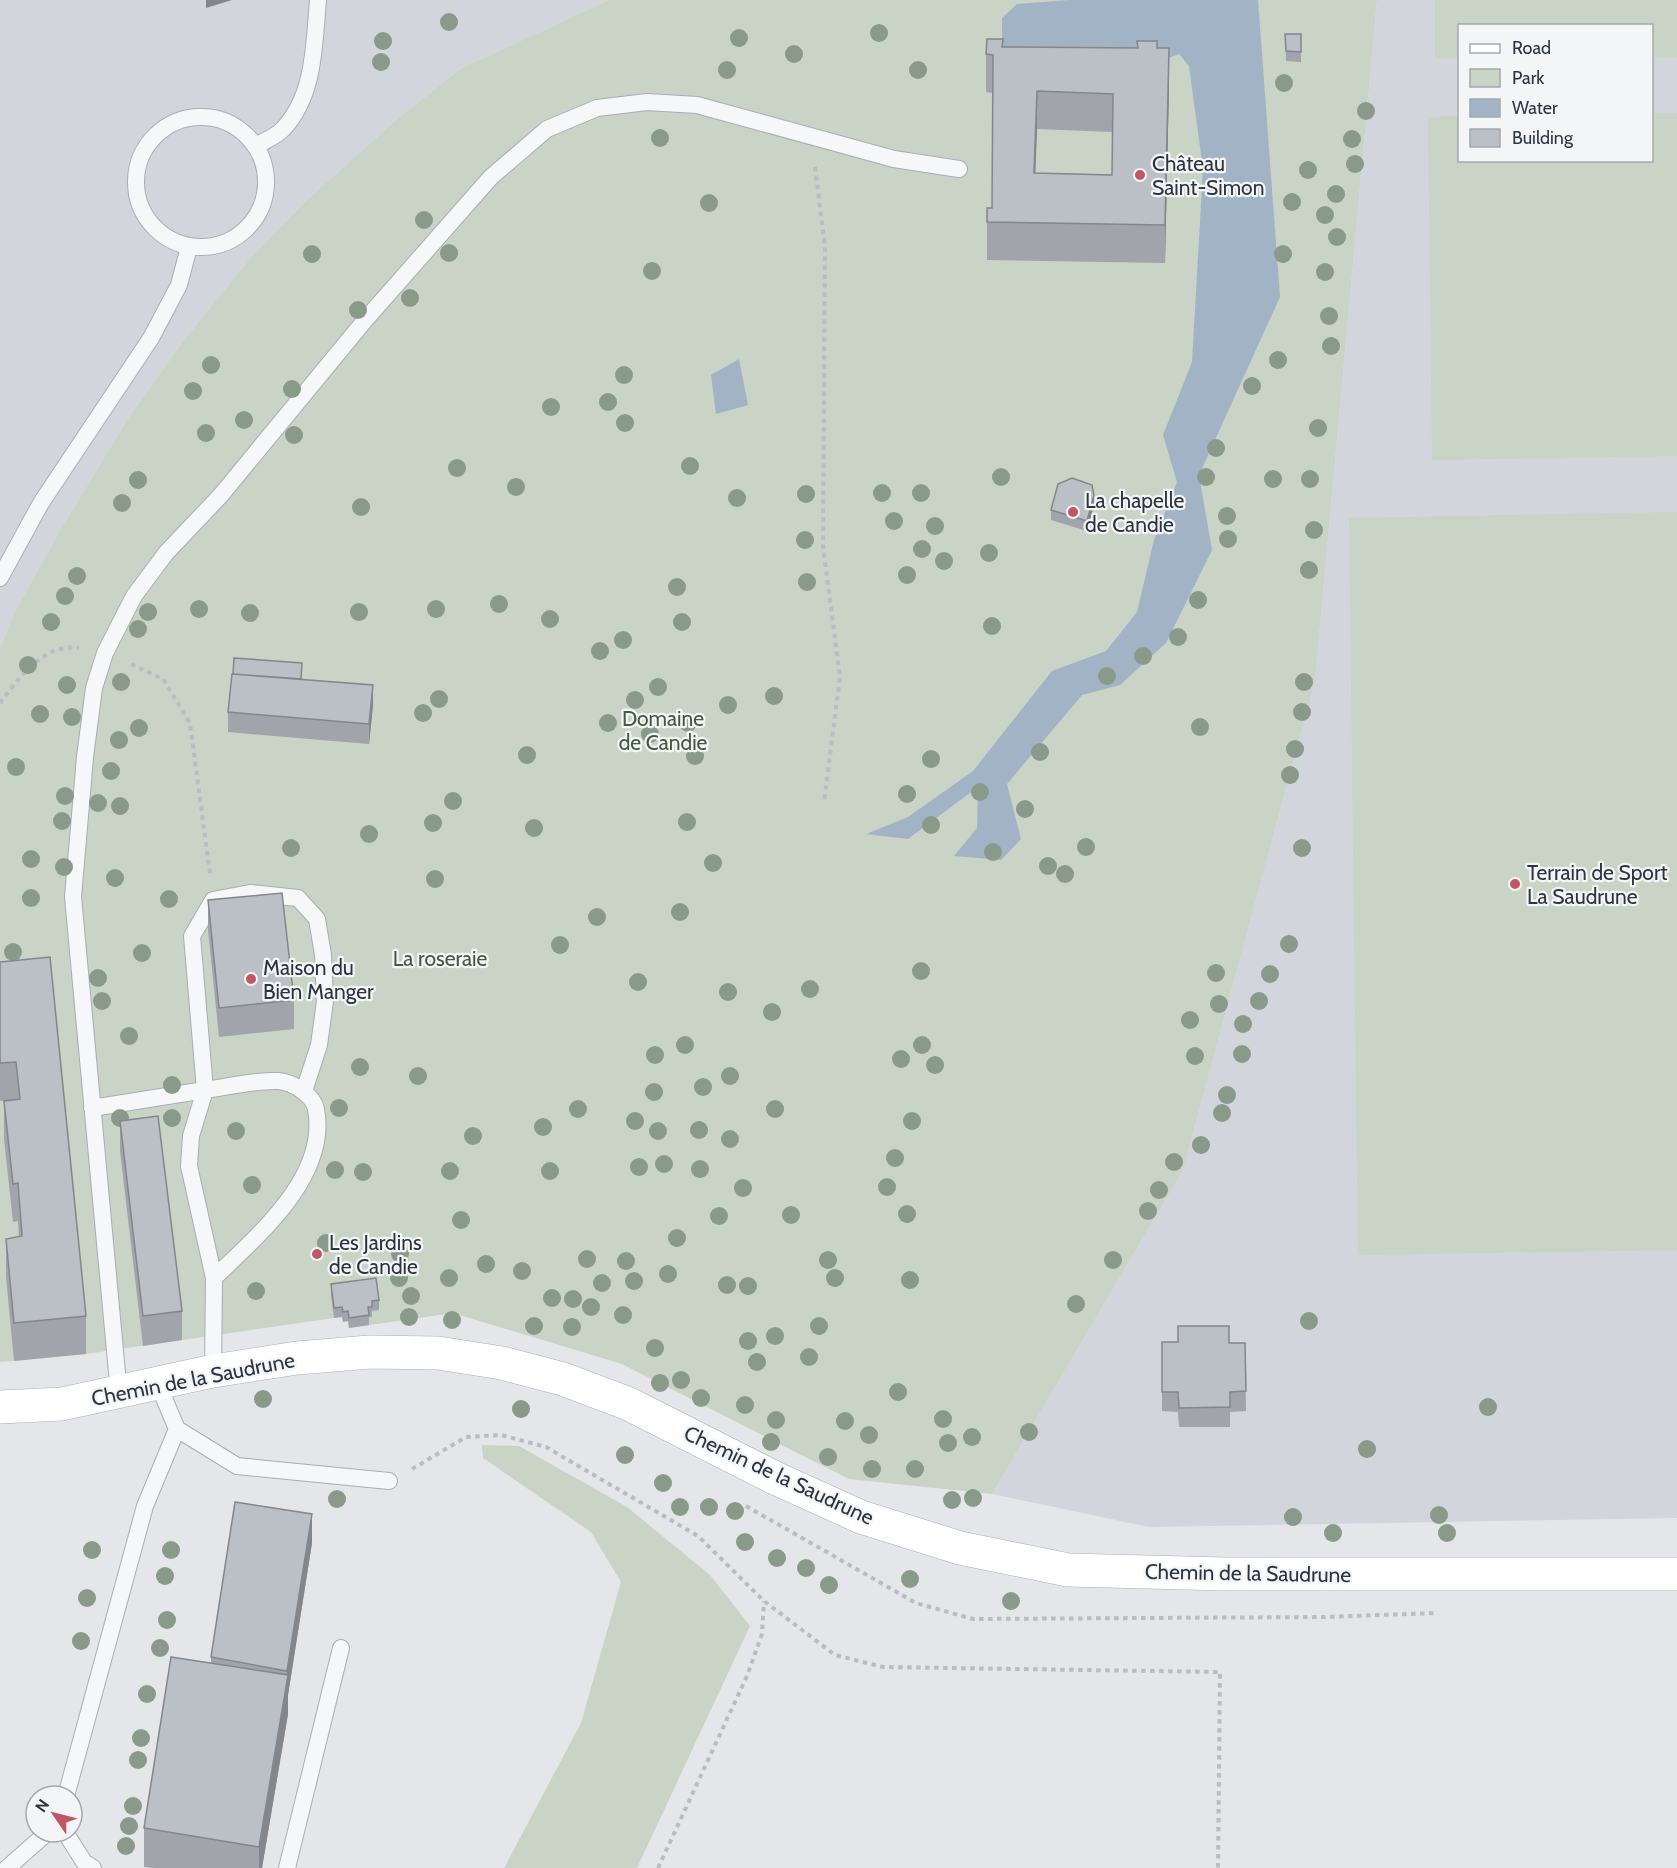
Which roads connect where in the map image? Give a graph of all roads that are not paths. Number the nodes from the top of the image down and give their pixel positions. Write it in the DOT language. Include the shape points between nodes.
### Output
graph roads {
  1 [pos="318,0"];
  2 [pos="256,146"];
  3 [pos="959,169"];
  4 [pos="189,246"];
  5 [pos="0,578"];
  6 [pos="205,1090"];
  7 [pos="304,1091"];
  8 [pos="92,1108"];
  9 [pos="213,1278"];
  10 [pos="213,1371"];
  11 [pos="158,1384"];
  12 [pos="119,1394"];
  13 [pos="1,1400"];
  14 [pos="177,1429"];
  15 [pos="390,1481"];
  16 [pos="1677,1574"];
  17 [pos="341,1648"];
  18 [pos="69,1784"];
  19 [pos="34,1844"];
  20 [pos="73,1844"];
  21 [pos="7,1868"];
  22 [pos="93,1868"];
  23 [pos="287,1868"];
  1 -- 2 [label="lane" via="311,72 300,106 282,130"];
  2 -- 4 [label="lane" via="266,172 262,205 241,234 215,246"];
  2 -- 4 [label="lane" via="228,122 195,116 169,124 145,146 135,176 141,210 160,234"];
  3 -- 8 [label="lane" via="894,159 698,105 647,102 597,108 547,129 491,177 366,319 221,495 166,553 134,596 105,652 94,688 73,897"];
  4 -- 5 [label="lane" via="179,285 151,338 41,503"];
  6 -- 7 [label="lane" via="280,1081"];
  6 -- 7 [label="lane" via="192,936 213,900 250,893 298,898 317,919 325,1000 319,1046"];
  6 -- 8 [label="lane"];
  6 -- 9 [label="lane" via="191,1136 189,1166"];
  7 -- 9 [label="lane" via="315,1103 319,1124 312,1155 294,1194"];
  8 -- 12 [label="lane"];
  9 -- 10 [label="lane"];
  10 -- 11 [label="street, Chemin de la Saudrune"];
  10 -- 16 [label="street, Chemin de la Saudrune" via="370,1352 438,1353 502,1363 563,1378 629,1404 775,1478 861,1516 960,1548 1068,1570"];
  11 -- 12 [label="street, Chemin de la Saudrune"];
  11 -- 14 [label="lane"];
  12 -- 13 [label="street, Chemin de la Saudrune" via="62,1404"];
  14 -- 15 [label="lane" via="237,1466"];
  14 -- 18 [label="lane" via="145,1506"];
  17 -- 23 [label="lane"];
  19 -- 21 [label="lane"];
  20 -- 22 [label="lane"];
}
